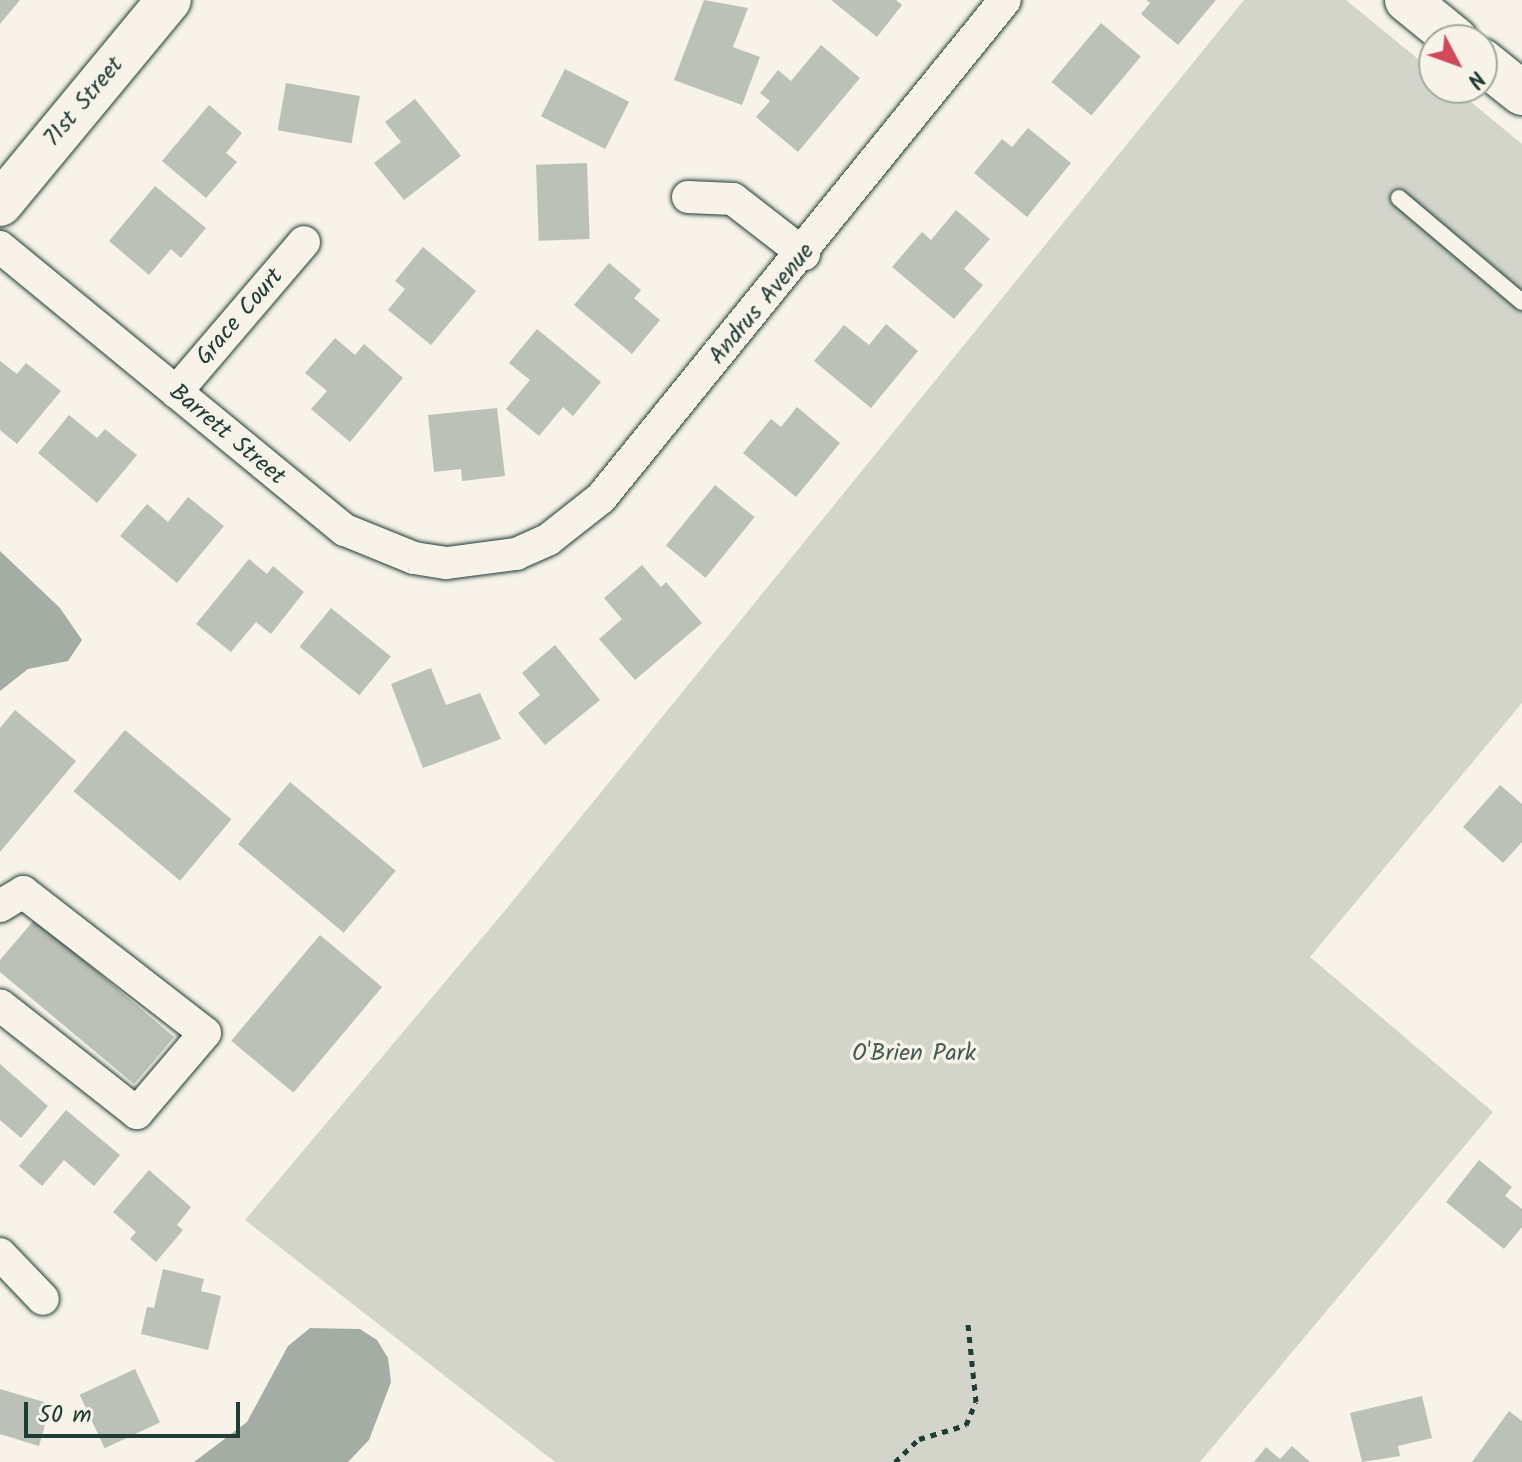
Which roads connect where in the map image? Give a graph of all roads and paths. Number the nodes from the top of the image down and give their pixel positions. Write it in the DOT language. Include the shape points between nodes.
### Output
graph roads {
  1 [pos="169,0"];
  2 [pos="1005,0"];
  3 [pos="1407,0"];
  4 [pos="1436,24"];
  5 [pos="1498,74"];
  6 [pos="1522,93"];
  7 [pos="688,197"];
  8 [pos="1399,198"];
  9 [pos="0,204"];
  10 [pos="304,242"];
  11 [pos="0,247"];
  12 [pos="804,254"];
  13 [pos="1522,302"];
  14 [pos="176,392"];
  15 [pos="482,561"];
  16 [pos="0,906"];
  17 [pos="0,1005"];
  18 [pos="0,1254"];
  19 [pos="43,1299"];
  20 [pos="968,1324"];
  21 [pos="895,1462"];
  1 -- 9 [label="street, 71st Street"];
  2 -- 12 [label="street, Andrus Avenue"];
  3 -- 4 [label="street"];
  5 -- 6 [label="street"];
  7 -- 12 [label="street" via="733,199"];
  8 -- 13 [label="lane"];
  10 -- 14 [label="street, Grace Court"];
  11 -- 14 [label="street, Barrett Street"];
  12 -- 15 [label="street, Andrus Avenue" via="601,498 549,539"];
  14 -- 15 [label="street, Barrett Street" via="357,536 414,558"];
  16 -- 17 [label="street" via="23,892 205,1033 137,1113"];
  18 -- 19 [label="street"];
  20 -- 21 [label="path" via="976,1402 966,1425 919,1439"];
}
